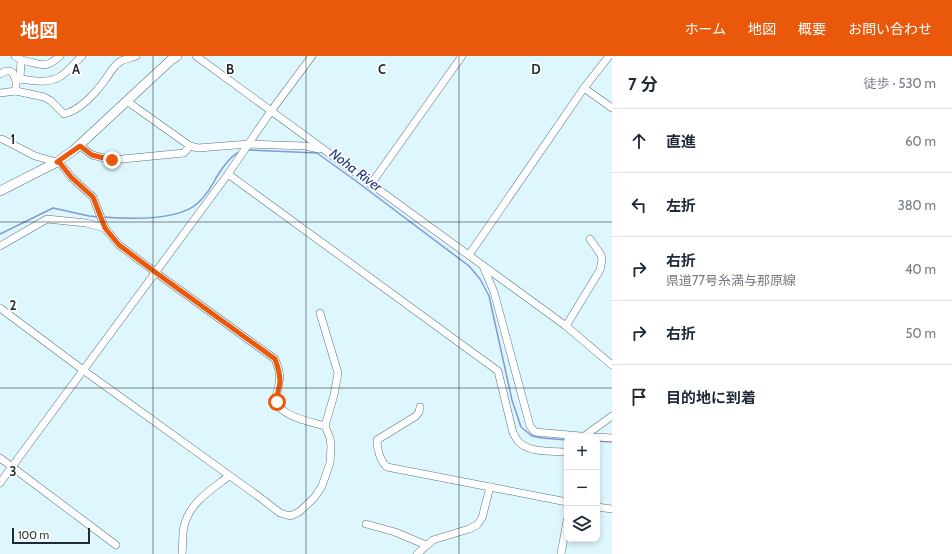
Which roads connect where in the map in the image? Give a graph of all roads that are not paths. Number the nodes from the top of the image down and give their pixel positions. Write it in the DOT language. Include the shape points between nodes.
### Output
graph roads {
  1 [pos="60,56"];
  2 [pos="82,56"];
  3 [pos="136,56"];
  4 [pos="196,56"];
  5 [pos="312,56"];
  6 [pos="462,56"];
  7 [pos="609,56"];
  8 [pos="172,57"];
  9 [pos="18,58"];
  10 [pos="0,74"];
  11 [pos="18,80"];
  12 [pos="584,88"];
  13 [pos="16,91"];
  14 [pos="0,94"];
  15 [pos="128,102"];
  16 [pos="612,108"];
  17 [pos="271,111"];
  18 [pos="0,139"];
  19 [pos="249,144"];
  20 [pos="80,146"];
  21 [pos="190,146"];
  22 [pos="323,150"];
  23 [pos="57,162"];
  24 [pos="228,174"];
  25 [pos="371,184"];
  26 [pos="0,191"];
  27 [pos="105,228"];
  28 [pos="590,239"];
  29 [pos="0,246"];
  30 [pos="469,256"];
  31 [pos="483,266"];
  32 [pos="155,272"];
  33 [pos="0,308"];
  34 [pos="320,313"];
  35 [pos="566,326"];
  36 [pos="612,364"];
  37 [pos="83,370"];
  38 [pos="420,407"];
  39 [pos="612,416"];
  40 [pos="325,426"];
  41 [pos="587,434"];
  42 [pos="564,435"];
  43 [pos="600,437"];
  44 [pos="612,438"];
  45 [pos="564,452"];
  46 [pos="0,458"];
  47 [pos="12,467"];
  48 [pos="229,476"];
  49 [pos="0,483"];
  50 [pos="490,487"];
  51 [pos="564,501"];
  52 [pos="600,507"];
  53 [pos="612,509"];
  54 [pos="366,524"];
  55 [pos="564,535"];
  56 [pos="116,545"];
  57 [pos="426,545"];
  58 [pos="182,554"];
  59 [pos="417,554"];
  60 [pos="560,554"];
  1 -- 9 [label="street" via="52,63 41,66"];
  2 -- 11 [label="street" via="62,76 52,80"];
  3 -- 13 [label="street" via="113,67 91,97 67,114 44,97"];
  4 -- 17 [label="street"];
  5 -- 17 [label="street"];
  6 -- 25 [label="street"];
  7 -- 12 [label="street"];
  8 -- 15 [label="main road"];
  9 -- 11 [label="street"];
  10 -- 11 [label="street" via="10,71"];
  11 -- 13 [label="street"];
  12 -- 16 [label="street"];
  12 -- 30 [label="street"];
  13 -- 14 [label="street"];
  15 -- 20 [label="main road"];
  15 -- 21 [label="street"];
  17 -- 19 [label="street"];
  17 -- 22 [label="street"];
  18 -- 23 [label="street" via="35,156"];
  19 -- 21 [label="street" via="198,148"];
  19 -- 22 [label="street" via="306,146"];
  19 -- 24 [label="street"];
  20 -- 21 [label="street" via="92,155 112,160 184,153"];
  20 -- 23 [label="main road"];
  22 -- 25 [label="street"];
  23 -- 26 [label="main road"];
  23 -- 27 [label="street" via="93,197"];
  24 -- 32 [label="street"];
  24 -- 45 [label="street" via="498,371 518,441 532,450"];
  25 -- 30 [label="street"];
  27 -- 29 [label="street" via="86,223 47,219"];
  27 -- 32 [label="street" via="119,245"];
  28 -- 35 [label="street" via="602,260 600,270"];
  30 -- 31 [label="street"];
  31 -- 35 [label="street"];
  31 -- 42 [label="street" via="494,292 530,426 535,432"];
  32 -- 37 [label="street"];
  32 -- 40 [label="street" via="275,359 280,371 276,398 280,408 290,415"];
  33 -- 37 [label="street"];
  34 -- 40 [label="street" via="338,373"];
  35 -- 36 [label="street"];
  37 -- 47 [label="street"];
  37 -- 48 [label="street"];
  38 -- 50 [label="street" via="416,416 377,440 384,464 387,467"];
  39 -- 41 [label="street"];
  40 -- 48 [label="street" via="330,438 330,463 322,486 299,512 290,516 280,513"];
  43 -- 44 [label="street"];
  46 -- 47 [label="street"];
  47 -- 49 [label="street"];
  47 -- 56 [label="street"];
  48 -- 58 [label="street" via="200,498 192,508 184,527"];
  50 -- 51 [label="street"];
  50 -- 57 [label="street" via="482,518 477,525 433,540"];
  52 -- 53 [label="street"];
  54 -- 57 [label="street" via="395,532"];
  55 -- 60 [label="street"];
  57 -- 59 [label="street"];
}
